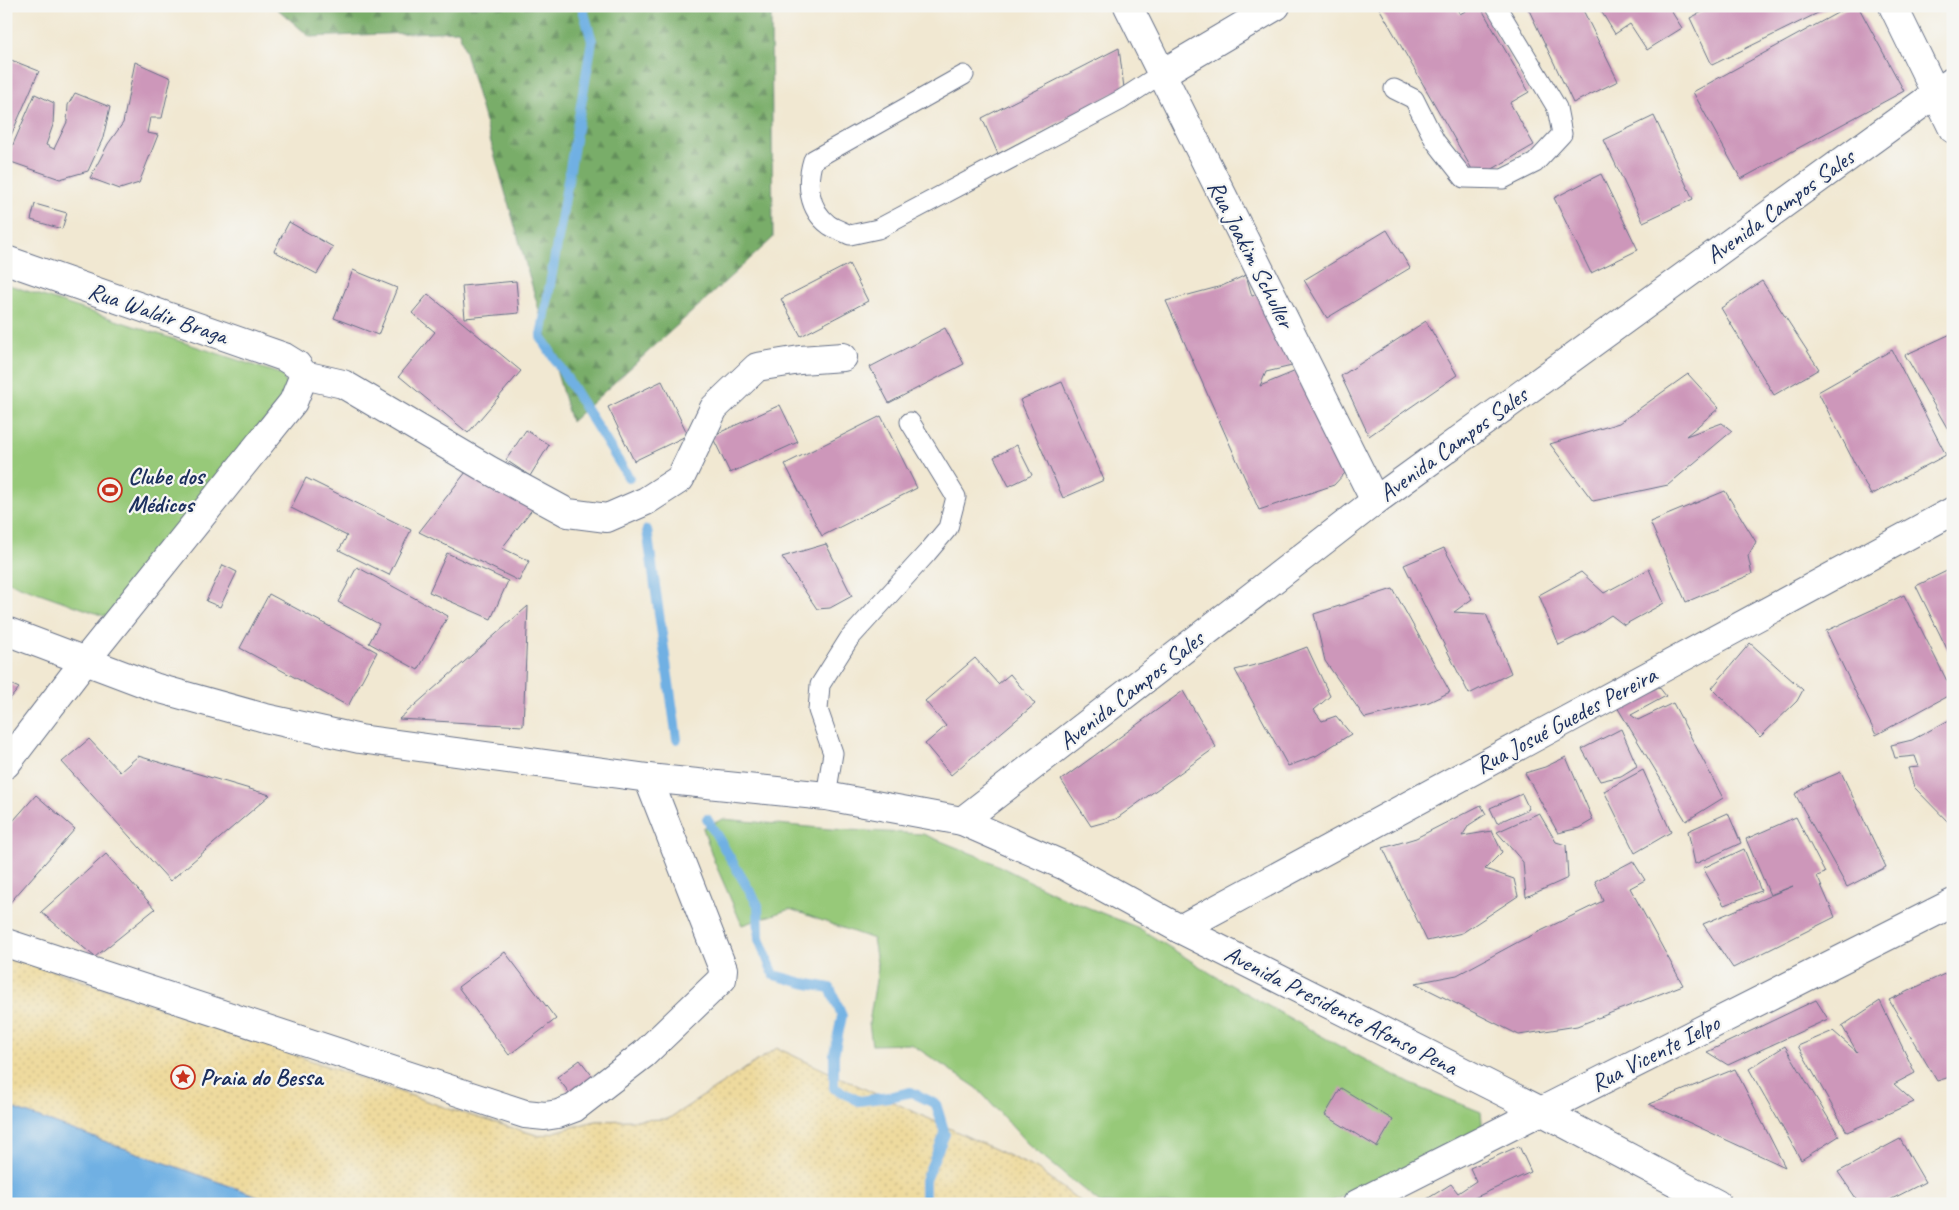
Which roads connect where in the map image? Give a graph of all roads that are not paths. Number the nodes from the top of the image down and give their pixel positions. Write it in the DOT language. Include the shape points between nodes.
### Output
graph roads {
  1 [pos="1128,6"];
  2 [pos="1276,6"];
  3 [pos="1496,6"];
  4 [pos="1893,6"];
  5 [pos="1161,74"];
  6 [pos="964,75"];
  7 [pos="1944,87"];
  8 [pos="1394,88"];
  9 [pos="1953,129"];
  10 [pos="6,260"];
  11 [pos="843,357"];
  12 [pos="304,375"];
  13 [pos="910,422"];
  14 [pos="1375,500"];
  15 [pos="1953,511"];
  16 [pos="6,631"];
  17 [pos="85,661"];
  18 [pos="6,764"];
  19 [pos="648,778"];
  20 [pos="826,796"];
  21 [pos="962,820"];
  22 [pos="1953,903"];
  23 [pos="1180,929"];
  24 [pos="6,943"];
  25 [pos="1541,1111"];
  26 [pos="1357,1204"];
  27 [pos="1717,1204"];
  1 -- 5 [label="street, Rua Joakim Schuller"];
  2 -- 5 [label="street"];
  3 -- 8 [label="lane" via="1557,108 1562,134 1535,163 1503,179 1464,178 1435,142 1414,99"];
  4 -- 7 [label="street"];
  5 -- 6 [label="lane" via="1122,100 878,229 850,235 829,225 813,208 808,175 812,160"];
  5 -- 14 [label="street, Rua Joakim Schuller"];
  7 -- 9 [label="street"];
  7 -- 14 [label="street, Avenida Campos Sales"];
  10 -- 12 [label="street, Rua Waldir Braga" via="284,357 297,365"];
  11 -- 12 [label="street" via="757,367 714,408 680,479 646,501 608,518 568,513 343,384"];
  12 -- 17 [label="street" via="292,402"];
  13 -- 20 [label="lane" via="956,497 948,528 848,638 820,686 818,710 833,754"];
  14 -- 21 [label="street, Avenida Campos Sales"];
  15 -- 23 [label="street, Rua Josué Guedes Pereira"];
  16 -- 17 [label="street, Avenida Presidente Afonso Pena"];
  17 -- 18 [label="street"];
  17 -- 19 [label="street, Avenida Presidente Afonso Pena" via="158,688 264,718 360,739"];
  19 -- 20 [label="street, Avenida Presidente Afonso Pena"];
  19 -- 24 [label="street" via="723,969 722,979 644,1054 574,1108 558,1114 525,1114"];
  20 -- 21 [label="street, Avenida Presidente Afonso Pena"];
  21 -- 23 [label="street, Avenida Presidente Afonso Pena" via="1065,866"];
  22 -- 25 [label="street, Rua Vicente Ielpo"];
  23 -- 25 [label="street, Avenida Presidente Afonso Pena"];
  25 -- 26 [label="street, Rua Vicente Ielpo"];
  25 -- 27 [label="street, Avenida Presidente Afonso Pena"];
}
